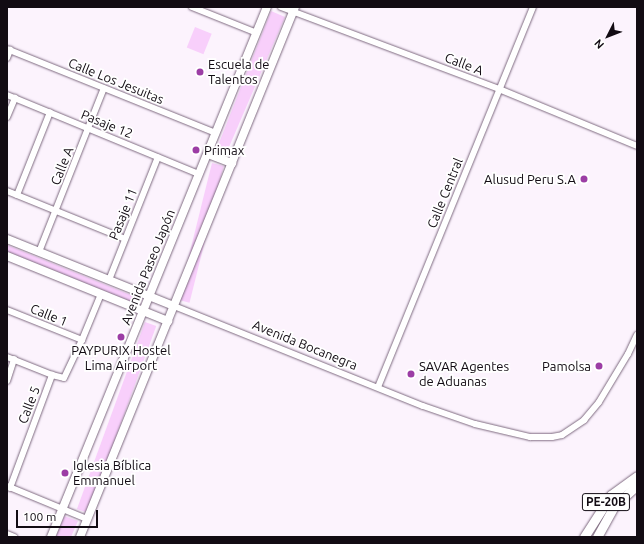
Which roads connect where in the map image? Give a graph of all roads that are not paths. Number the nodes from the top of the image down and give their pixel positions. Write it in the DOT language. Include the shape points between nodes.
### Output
graph roads {
  1 [pos="192,7"];
  2 [pos="267,7"];
  3 [pos="281,7"];
  4 [pos="533,7"];
  5 [pos="294,9"];
  6 [pos="205,10"];
  7 [pos="257,34"];
  8 [pos="9,50"];
  9 [pos="7,58"];
  10 [pos="104,88"];
  11 [pos="499,89"];
  12 [pos="7,95"];
  13 [pos="15,98"];
  14 [pos="50,112"];
  15 [pos="7,116"];
  16 [pos="90,128"];
  17 [pos="216,133"];
  18 [pos="637,146"];
  19 [pos="208,154"];
  20 [pos="158,156"];
  21 [pos="232,163"];
  22 [pos="200,174"];
  23 [pos="7,191"];
  24 [pos="17,195"];
  25 [pos="56,211"];
  26 [pos="125,238"];
  27 [pos="7,239"];
  28 [pos="39,252"];
  29 [pos="7,256"];
  30 [pos="109,280"];
  31 [pos="101,294"];
  32 [pos="150,296"];
  33 [pos="174,306"];
  34 [pos="7,310"];
  35 [pos="143,312"];
  36 [pos="168,321"];
  37 [pos="637,335"];
  38 [pos="82,340"];
  39 [pos="7,357"];
  40 [pos="14,359"];
  41 [pos="52,376"];
  42 [pos="7,382"];
  43 [pos="378,387"];
  44 [pos="637,476"];
  45 [pos="637,485"];
  46 [pos="8,487"];
  47 [pos="62,509"];
  48 [pos="87,519"];
  49 [pos="7,534"];
  50 [pos="14,537"];
  51 [pos="51,537"];
  52 [pos="80,537"];
  53 [pos="584,537"];
  54 [pos="597,537"];
  1 -- 6 [label="street"];
  2 -- 7 [label="main road, Avenida Paseo Japón"];
  3 -- 5 [label="street, Calle A"];
  4 -- 11 [label="street, Calle Central"];
  5 -- 11 [label="street, Calle A"];
  5 -- 21 [label="main road"];
  6 -- 7 [label="street"];
  7 -- 17 [label="main road, Avenida Paseo Japón"];
  8 -- 9 [label="street"];
  8 -- 10 [label="street, Calle Los Jesuitas"];
  10 -- 16 [label="street, Calle A"];
  10 -- 17 [label="street, Calle Los Jesuitas"];
  11 -- 18 [label="street, Calle A"];
  11 -- 43 [label="street, Calle Central"];
  12 -- 13 [label="street, Pasaje 12"];
  13 -- 14 [label="street, Pasaje 12"];
  13 -- 15 [label="street"];
  14 -- 16 [label="street, Pasaje 12"];
  14 -- 24 [label="street"];
  16 -- 20 [label="street, Pasaje 12"];
  16 -- 25 [label="street, Calle A"];
  17 -- 19 [label="main road, Avenida Paseo Japón"];
  19 -- 21 [label="main road"];
  19 -- 22 [label="main road, Avenida Paseo Japón"];
  20 -- 22 [label="street, Pasaje 12"];
  20 -- 26 [label="street, Pasaje 11"];
  21 -- 33 [label="main road"];
  22 -- 32 [label="main road, Avenida Paseo Japón"];
  23 -- 24 [label="street"];
  24 -- 25 [label="street"];
  25 -- 26 [label="street"];
  25 -- 28 [label="street, Calle A"];
  26 -- 30 [label="street, Pasaje 11"];
  27 -- 28 [label="main road, Avenida Bocanegra"];
  28 -- 30 [label="main road, Avenida Bocanegra"];
  29 -- 31 [label="main road"];
  30 -- 32 [label="main road, Avenida Bocanegra"];
  31 -- 35 [label="main road"];
  31 -- 38 [label="street"];
  32 -- 33 [label="main road, Avenida Bocanegra"];
  32 -- 35 [label="main road, Avenida Paseo Japón"];
  33 -- 36 [label="main road"];
  33 -- 43 [label="street, Avenida Bocanegra"];
  34 -- 38 [label="street, Calle 1"];
  35 -- 36 [label="main road"];
  35 -- 47 [label="main road, Avenida Paseo Japón"];
  36 -- 48 [label="main road"];
  37 -- 43 [label="street, Avenida Bocanegra" via="593,410 584,420 562,435 530,437 475,424"];
  38 -- 41 [label="street" via="64,378"];
  39 -- 40 [label="street"];
  40 -- 41 [label="street"];
  40 -- 42 [label="street"];
  41 -- 46 [label="street, Calle 5"];
  44 -- 53 [label="highway, PE-20B" via="611,495"];
  45 -- 54 [label="highway, PE-20B" via="614,506"];
  46 -- 47 [label="street"];
  47 -- 48 [label="street"];
  47 -- 51 [label="main road, Avenida Paseo Japón"];
  48 -- 52 [label="main road"];
  49 -- 50 [label="street"];
}
